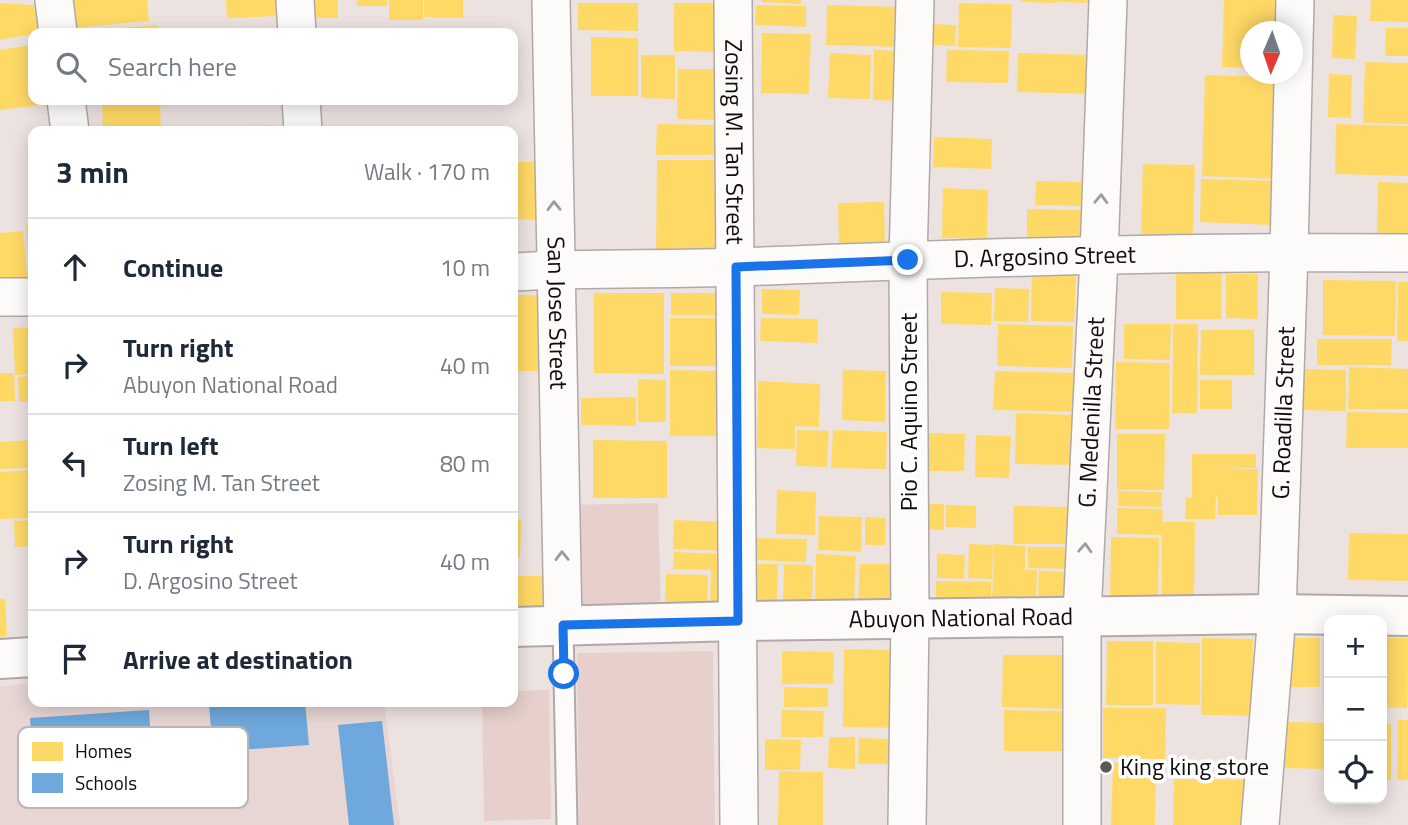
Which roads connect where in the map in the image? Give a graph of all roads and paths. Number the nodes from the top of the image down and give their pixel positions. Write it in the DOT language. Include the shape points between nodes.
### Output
graph roads {
  1 [pos="54,0"];
  2 [pos="295,0"];
  3 [pos="551,0"];
  4 [pos="733,0"];
  5 [pos="915,0"];
  6 [pos="1108,0"];
  7 [pos="1295,0"];
  8 [pos="57,28"];
  9 [pos="297,28"];
  10 [pos="67,105"];
  11 [pos="301,105"];
  12 [pos="69,126"];
  13 [pos="303,126"];
  14 [pos="1289,252"];
  15 [pos="1408,253"];
  16 [pos="1099,257"];
  17 [pos="908,260"];
  18 [pos="736,267"];
  19 [pos="555,269"];
  20 [pos="518,272"];
  21 [pos="0,297"];
  22 [pos="28,297"];
  23 [pos="1277,614"];
  24 [pos="1082,616"];
  25 [pos="1408,616"];
  26 [pos="910,619"];
  27 [pos="738,621"];
  28 [pos="563,625"];
  29 [pos="518,627"];
  30 [pos="28,657"];
  31 [pos="0,659"];
  32 [pos="567,825"];
  33 [pos="739,825"];
  34 [pos="907,825"];
  35 [pos="1082,825"];
  36 [pos="1260,825"];
  1 -- 8 [label="street"];
  2 -- 9 [label="street"];
  19 -- 3 [label="street, San Jose Street, one-way"];
  4 -- 18 [label="street, Zosing M. Tan Street"];
  5 -- 17 [label="street, Pio C. Aquino Street"];
  16 -- 6 [label="street, G. Medenilla Street, one-way"];
  7 -- 14 [label="street, G. Roadilla Street"];
  10 -- 12 [label="street"];
  11 -- 13 [label="street"];
  14 -- 15 [label="street, D. Argosino Street"];
  14 -- 16 [label="street, D. Argosino Street"];
  14 -- 23 [label="street, G. Roadilla Street"];
  16 -- 17 [label="street, D. Argosino Street"];
  24 -- 16 [label="street, G. Medenilla Street, one-way"];
  17 -- 18 [label="street, D. Argosino Street"];
  17 -- 26 [label="street, Pio C. Aquino Street"];
  18 -- 19 [label="street, D. Argosino Street"];
  18 -- 27 [label="street, Zosing M. Tan Street"];
  19 -- 20 [label="street, D. Argosino Street"];
  28 -- 19 [label="street, San Jose Street, one-way"];
  21 -- 22 [label="street"];
  23 -- 24 [label="street, Abuyon National Road"];
  23 -- 25 [label="street, Abuyon National Road"];
  23 -- 36 [label="street, G. Roadilla Street"];
  24 -- 26 [label="street, Abuyon National Road"];
  24 -- 35 [label="street, G. Medenilla Street"];
  26 -- 27 [label="street, Abuyon National Road"];
  26 -- 34 [label="street, Pio C. Aquino Street"];
  27 -- 28 [label="street, Abuyon National Road"];
  27 -- 33 [label="street, Zosing M. Tan Street"];
  28 -- 29 [label="street, Abuyon National Road"];
  28 -- 32 [label="lane"];
  30 -- 31 [label="street"];
}
